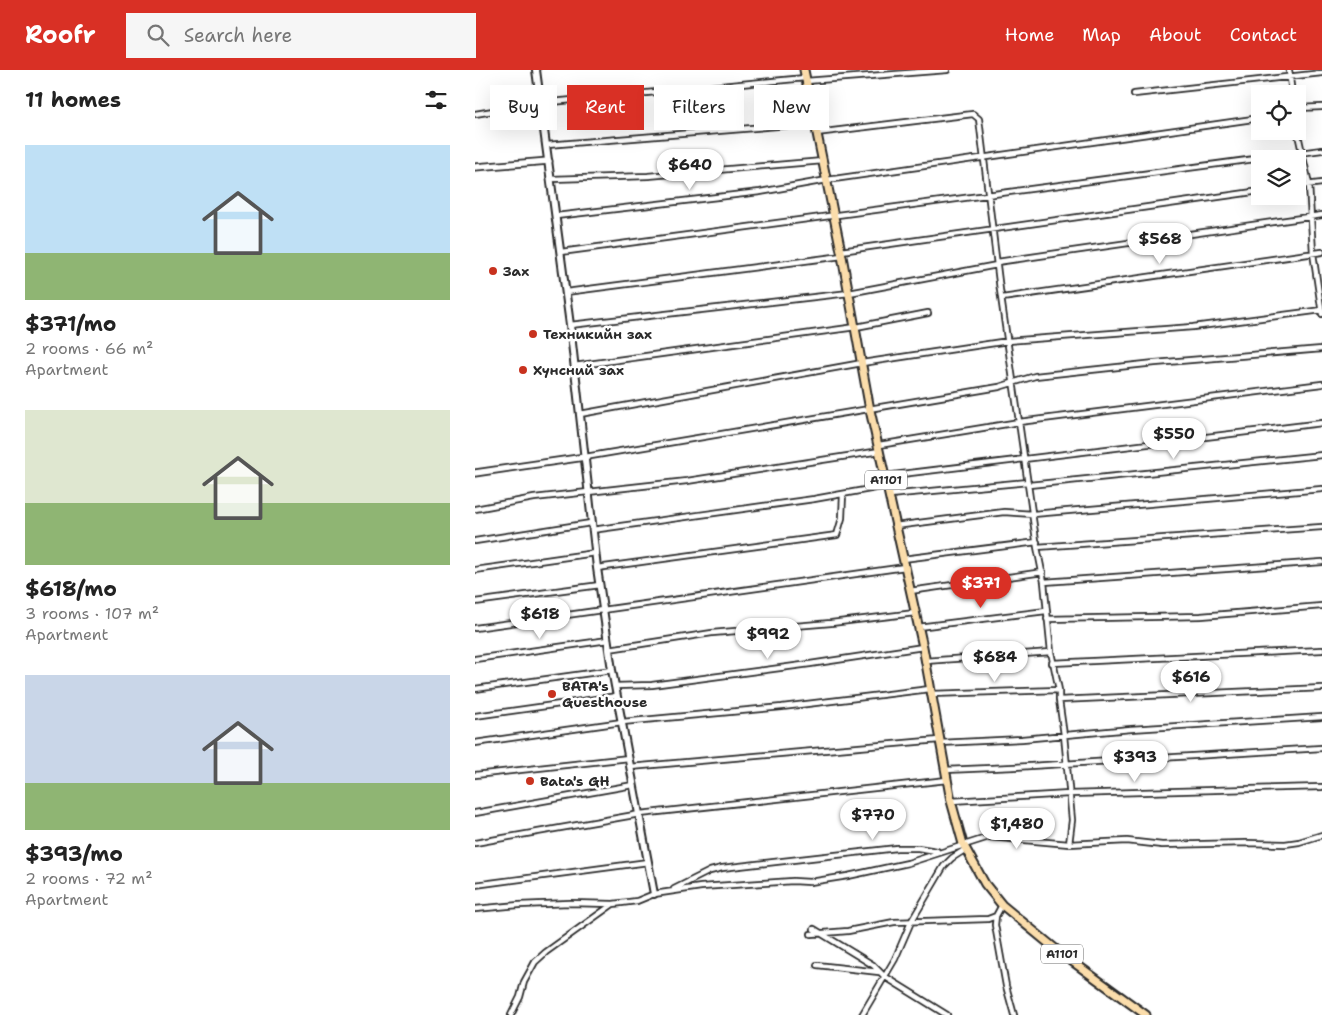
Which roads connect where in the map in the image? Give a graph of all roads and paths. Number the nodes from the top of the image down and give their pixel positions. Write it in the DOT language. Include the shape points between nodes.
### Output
graph roads {
  1 [pos="537,70"];
  2 [pos="804,70"];
  3 [pos="947,70"];
  4 [pos="1290,73"];
  5 [pos="1322,73"];
  6 [pos="806,80"];
  7 [pos="539,85"];
  8 [pos="807,85"];
  9 [pos="1134,94"];
  10 [pos="557,102"];
  11 [pos="1322,107"];
  12 [pos="1306,108"];
  13 [pos="490,112"];
  14 [pos="475,114"];
  15 [pos="1251,119"];
  16 [pos="754,128"];
  17 [pos="545,130"];
  18 [pos="816,130"];
  19 [pos="817,133"];
  20 [pos="547,145"];
  21 [pos="1322,150"];
  22 [pos="1306,152"];
  23 [pos="984,157"];
  24 [pos="1251,160"];
  25 [pos="549,161"];
  26 [pos="823,161"];
  27 [pos="475,167"];
  28 [pos="1306,171"];
  29 [pos="551,180"];
  30 [pos="827,180"];
  31 [pos="1322,183"];
  32 [pos="1306,184"];
  33 [pos="1309,184"];
  34 [pos="1251,192"];
  35 [pos="988,194"];
  36 [pos="834,215"];
  37 [pos="1322,215"];
  38 [pos="556,216"];
  39 [pos="1312,216"];
  40 [pos="993,229"];
  41 [pos="561,252"];
  42 [pos="1322,252"];
  43 [pos="842,253"];
  44 [pos="1313,253"];
  45 [pos="997,264"];
  46 [pos="566,292"];
  47 [pos="849,293"];
  48 [pos="1002,298"];
  49 [pos="1322,311"];
  50 [pos="928,313"];
  51 [pos="570,325"];
  52 [pos="856,327"];
  53 [pos="1008,341"];
  54 [pos="1322,349"];
  55 [pos="862,363"];
  56 [pos="574,366"];
  57 [pos="1014,381"];
  58 [pos="1322,384"];
  59 [pos="870,410"];
  60 [pos="580,414"];
  61 [pos="1019,422"];
  62 [pos="1322,423"];
  63 [pos="880,448"];
  64 [pos="1322,455"];
  65 [pos="585,457"];
  66 [pos="1025,459"];
  67 [pos="475,473"];
  68 [pos="885,476"];
  69 [pos="1028,483"];
  70 [pos="887,486"];
  71 [pos="1322,489"];
  72 [pos="587,491"];
  73 [pos="843,494"];
  74 [pos="889,496"];
  75 [pos="475,509"];
  76 [pos="1033,514"];
  77 [pos="592,526"];
  78 [pos="895,526"];
  79 [pos="1322,527"];
  80 [pos="475,541"];
  81 [pos="1037,545"];
  82 [pos="595,553"];
  83 [pos="903,558"];
  84 [pos="1322,562"];
  85 [pos="905,567"];
  86 [pos="597,568"];
  87 [pos="475,570"];
  88 [pos="1043,572"];
  89 [pos="1044,582"];
  90 [pos="600,585"];
  91 [pos="911,591"];
  92 [pos="475,602"];
  93 [pos="1322,606"];
  94 [pos="604,610"];
  95 [pos="1046,611"];
  96 [pos="915,613"];
  97 [pos="1047,620"];
  98 [pos="918,627"];
  99 [pos="475,628"];
  100 [pos="608,640"];
  101 [pos="923,647"];
  102 [pos="609,650"];
  103 [pos="1322,650"];
  104 [pos="1051,652"];
  105 [pos="475,659"];
  106 [pos="925,661"];
  107 [pos="1052,662"];
  108 [pos="612,670"];
  109 [pos="615,686"];
  110 [pos="475,688"];
  111 [pos="1322,688"];
  112 [pos="1059,690"];
  113 [pos="931,692"];
  114 [pos="617,696"];
  115 [pos="1059,700"];
  116 [pos="475,716"];
  117 [pos="1322,717"];
  118 [pos="622,722"];
  119 [pos="1064,735"];
  120 [pos="939,742"];
  121 [pos="475,744"];
  122 [pos="1322,748"];
  123 [pos="629,758"];
  124 [pos="1067,764"];
  125 [pos="630,767"];
  126 [pos="945,770"];
  127 [pos="475,775"];
  128 [pos="947,780"];
  129 [pos="633,785"];
  130 [pos="1322,787"];
  131 [pos="1069,794"];
  132 [pos="951,801"];
  133 [pos="475,813"];
  134 [pos="639,814"];
  135 [pos="1322,835"];
  136 [pos="475,843"];
  137 [pos="1069,844"];
  138 [pos="965,847"];
  139 [pos="941,852"];
  140 [pos="648,862"];
  141 [pos="475,886"];
  142 [pos="671,891"];
  143 [pos="654,894"];
  144 [pos="613,904"];
  145 [pos="1002,905"];
  146 [pos="475,909"];
  147 [pos="996,916"];
  148 [pos="911,922"];
  149 [pos="814,929"];
  150 [pos="820,933"];
  151 [pos="811,934"];
  152 [pos="817,966"];
  153 [pos="883,975"];
  154 [pos="511,1015"];
  155 [pos="862,1015"];
  156 [pos="947,1015"];
  157 [pos="1014,1015"];
  158 [pos="1146,1015"];
  1 -- 7 [label="main road"];
  2 -- 6 [label="main road, A1101"];
  3 -- 6 [label="street"];
  4 -- 5 [label="street"];
  4 -- 9 [label="street"];
  6 -- 8 [label="main road, A1101"];
  6 -- 10 [label="street"];
  11 -- 12 [label="street"];
  13 -- 14 [label="street"];
  15 -- 23 [label="street"];
  16 -- 20 [label="street"];
  17 -- 20 [label="main road"];
  18 -- 19 [label="main road, A1101"];
  19 -- 23 [label="street" via="973,114 979,119"];
  19 -- 26 [label="main road, A1101"];
  20 -- 25 [label="main road"];
  21 -- 22 [label="street"];
  23 -- 30 [label="street"];
  23 -- 35 [label="street"];
  24 -- 35 [label="street"];
  25 -- 27 [label="street"];
  25 -- 29 [label="main road"];
  26 -- 29 [label="street"];
  26 -- 30 [label="main road, A1101"];
  28 -- 33 [label="street"];
  29 -- 38 [label="main road"];
  30 -- 36 [label="main road, A1101"];
  30 -- 38 [label="street" via="760,192"];
  31 -- 33 [label="street"];
  32 -- 33 [label="street"];
  33 -- 39 [label="street"];
  34 -- 40 [label="street"];
  35 -- 36 [label="street"];
  35 -- 40 [label="street"];
  36 -- 41 [label="street"];
  36 -- 43 [label="main road, A1101"];
  37 -- 39 [label="street"];
  38 -- 41 [label="main road"];
  39 -- 44 [label="street"];
  39 -- 45 [label="street"];
  40 -- 43 [label="street"];
  40 -- 45 [label="street"];
  41 -- 46 [label="main road"];
  42 -- 44 [label="street"];
  43 -- 46 [label="street"];
  43 -- 47 [label="main road, A1101"];
  44 -- 48 [label="street"];
  44 -- 49 [label="street"];
  45 -- 47 [label="street"];
  45 -- 48 [label="street"];
  46 -- 51 [label="main road"];
  47 -- 51 [label="street"];
  47 -- 52 [label="main road, A1101"];
  48 -- 53 [label="street"];
  49 -- 53 [label="street" via="1193,327"];
  50 -- 52 [label="street"];
  51 -- 56 [label="main road"];
  52 -- 55 [label="main road, A1101"];
  52 -- 56 [label="street"];
  53 -- 55 [label="street"];
  53 -- 57 [label="street"];
  54 -- 57 [label="street" via="1155,363"];
  55 -- 59 [label="main road, A1101"];
  55 -- 60 [label="street"];
  56 -- 60 [label="main road"];
  57 -- 59 [label="street" via="999,387"];
  57 -- 61 [label="street"];
  58 -- 61 [label="street"];
  59 -- 63 [label="main road, A1101"];
  59 -- 65 [label="street"];
  60 -- 65 [label="main road"];
  61 -- 63 [label="street"];
  61 -- 66 [label="street"];
  62 -- 66 [label="street"];
  63 -- 68 [label="main road, A1101"];
  63 -- 72 [label="street" via="687,481"];
  64 -- 69 [label="street"];
  65 -- 67 [label="street"];
  65 -- 72 [label="main road"];
  66 -- 68 [label="street"];
  66 -- 69 [label="street"];
  68 -- 70 [label="main road, A1101"];
  69 -- 74 [label="street"];
  69 -- 76 [label="street"];
  70 -- 73 [label="street"];
  70 -- 74 [label="main road, A1101"];
  71 -- 76 [label="street"];
  72 -- 75 [label="street"];
  72 -- 77 [label="main road"];
  73 -- 77 [label="street"];
  73 -- 86 [label="street" via="837,535"];
  74 -- 78 [label="main road, A1101"];
  76 -- 78 [label="street" via="1004,512"];
  76 -- 81 [label="street"];
  77 -- 80 [label="street"];
  77 -- 82 [label="main road"];
  78 -- 83 [label="main road, A1101"];
  79 -- 81 [label="street"];
  81 -- 83 [label="street"];
  81 -- 88 [label="street"];
  82 -- 86 [label="main road"];
  82 -- 87 [label="street"];
  83 -- 85 [label="main road, A1101"];
  84 -- 89 [label="street"];
  85 -- 91 [label="main road, A1101"];
  85 -- 94 [label="street"];
  86 -- 90 [label="main road"];
  88 -- 89 [label="street"];
  88 -- 91 [label="street"];
  89 -- 95 [label="street"];
  90 -- 92 [label="street"];
  90 -- 94 [label="main road"];
  91 -- 96 [label="main road, A1101"];
  93 -- 97 [label="street" via="1201,616"];
  94 -- 99 [label="street"];
  94 -- 100 [label="main road"];
  95 -- 97 [label="street"];
  95 -- 98 [label="street"];
  96 -- 98 [label="main road, A1101"];
  96 -- 102 [label="street" via="712,633"];
  97 -- 104 [label="street"];
  98 -- 101 [label="main road, A1101"];
  100 -- 102 [label="main road"];
  100 -- 105 [label="street"];
  101 -- 106 [label="main road, A1101"];
  101 -- 109 [label="street" via="652,685"];
  102 -- 108 [label="main road"];
  103 -- 107 [label="street"];
  104 -- 106 [label="street"];
  104 -- 107 [label="street"];
  106 -- 113 [label="main road, A1101"];
  107 -- 112 [label="street"];
  108 -- 109 [label="main road"];
  108 -- 110 [label="street"];
  109 -- 114 [label="main road"];
  111 -- 115 [label="street"];
  112 -- 113 [label="street"];
  112 -- 115 [label="street"];
  113 -- 118 [label="street"];
  113 -- 120 [label="main road, A1101"];
  114 -- 116 [label="street"];
  114 -- 118 [label="main road"];
  115 -- 119 [label="street"];
  117 -- 119 [label="street"];
  118 -- 121 [label="street"];
  118 -- 123 [label="main road"];
  119 -- 120 [label="street"];
  119 -- 124 [label="street"];
  120 -- 125 [label="street"];
  120 -- 126 [label="main road, A1101"];
  122 -- 124 [label="street"];
  123 -- 125 [label="main road"];
  123 -- 127 [label="street"];
  124 -- 126 [label="street"];
  124 -- 131 [label="street"];
  125 -- 129 [label="main road"];
  126 -- 128 [label="main road, A1101"];
  128 -- 132 [label="main road, A1101"];
  128 -- 134 [label="street"];
  129 -- 133 [label="street"];
  129 -- 134 [label="main road"];
  130 -- 131 [label="street"];
  131 -- 132 [label="street"];
  131 -- 137 [label="street" via="1072,820"];
  132 -- 138 [label="main road, A1101"];
  134 -- 136 [label="street"];
  134 -- 140 [label="main road"];
  135 -- 137 [label="street" via="1285,844 1163,845 1127,841"];
  137 -- 138 [label="street" via="989,837"];
  138 -- 139 [label="street"];
  138 -- 145 [label="main road, A1101" via="985,884"];
  138 -- 148 [label="street" via="945,866"];
  139 -- 142 [label="street" via="887,868 810,882"];
  139 -- 142 [label="street" via="897,848 731,867 710,872"];
  140 -- 141 [label="street"];
  140 -- 143 [label="main road"];
  142 -- 143 [label="street"];
  143 -- 144 [label="street" via="637,901"];
  144 -- 146 [label="street" via="570,903"];
  144 -- 154 [label="street" via="535,962"];
  145 -- 147 [label="street"];
  145 -- 158 [label="main road, A1101" via="1058,951"];
  147 -- 148 [label="street"];
  147 -- 157 [label="street" via="1006,986"];
  148 -- 150 [label="street"];
  148 -- 153 [label="street" via="895,959"];
  149 -- 150 [label="street"];
  150 -- 151 [label="street"];
  150 -- 153 [label="street" via="873,965"];
  152 -- 153 [label="street" via="865,970"];
  153 -- 155 [label="street"];
  153 -- 156 [label="street"];
}
